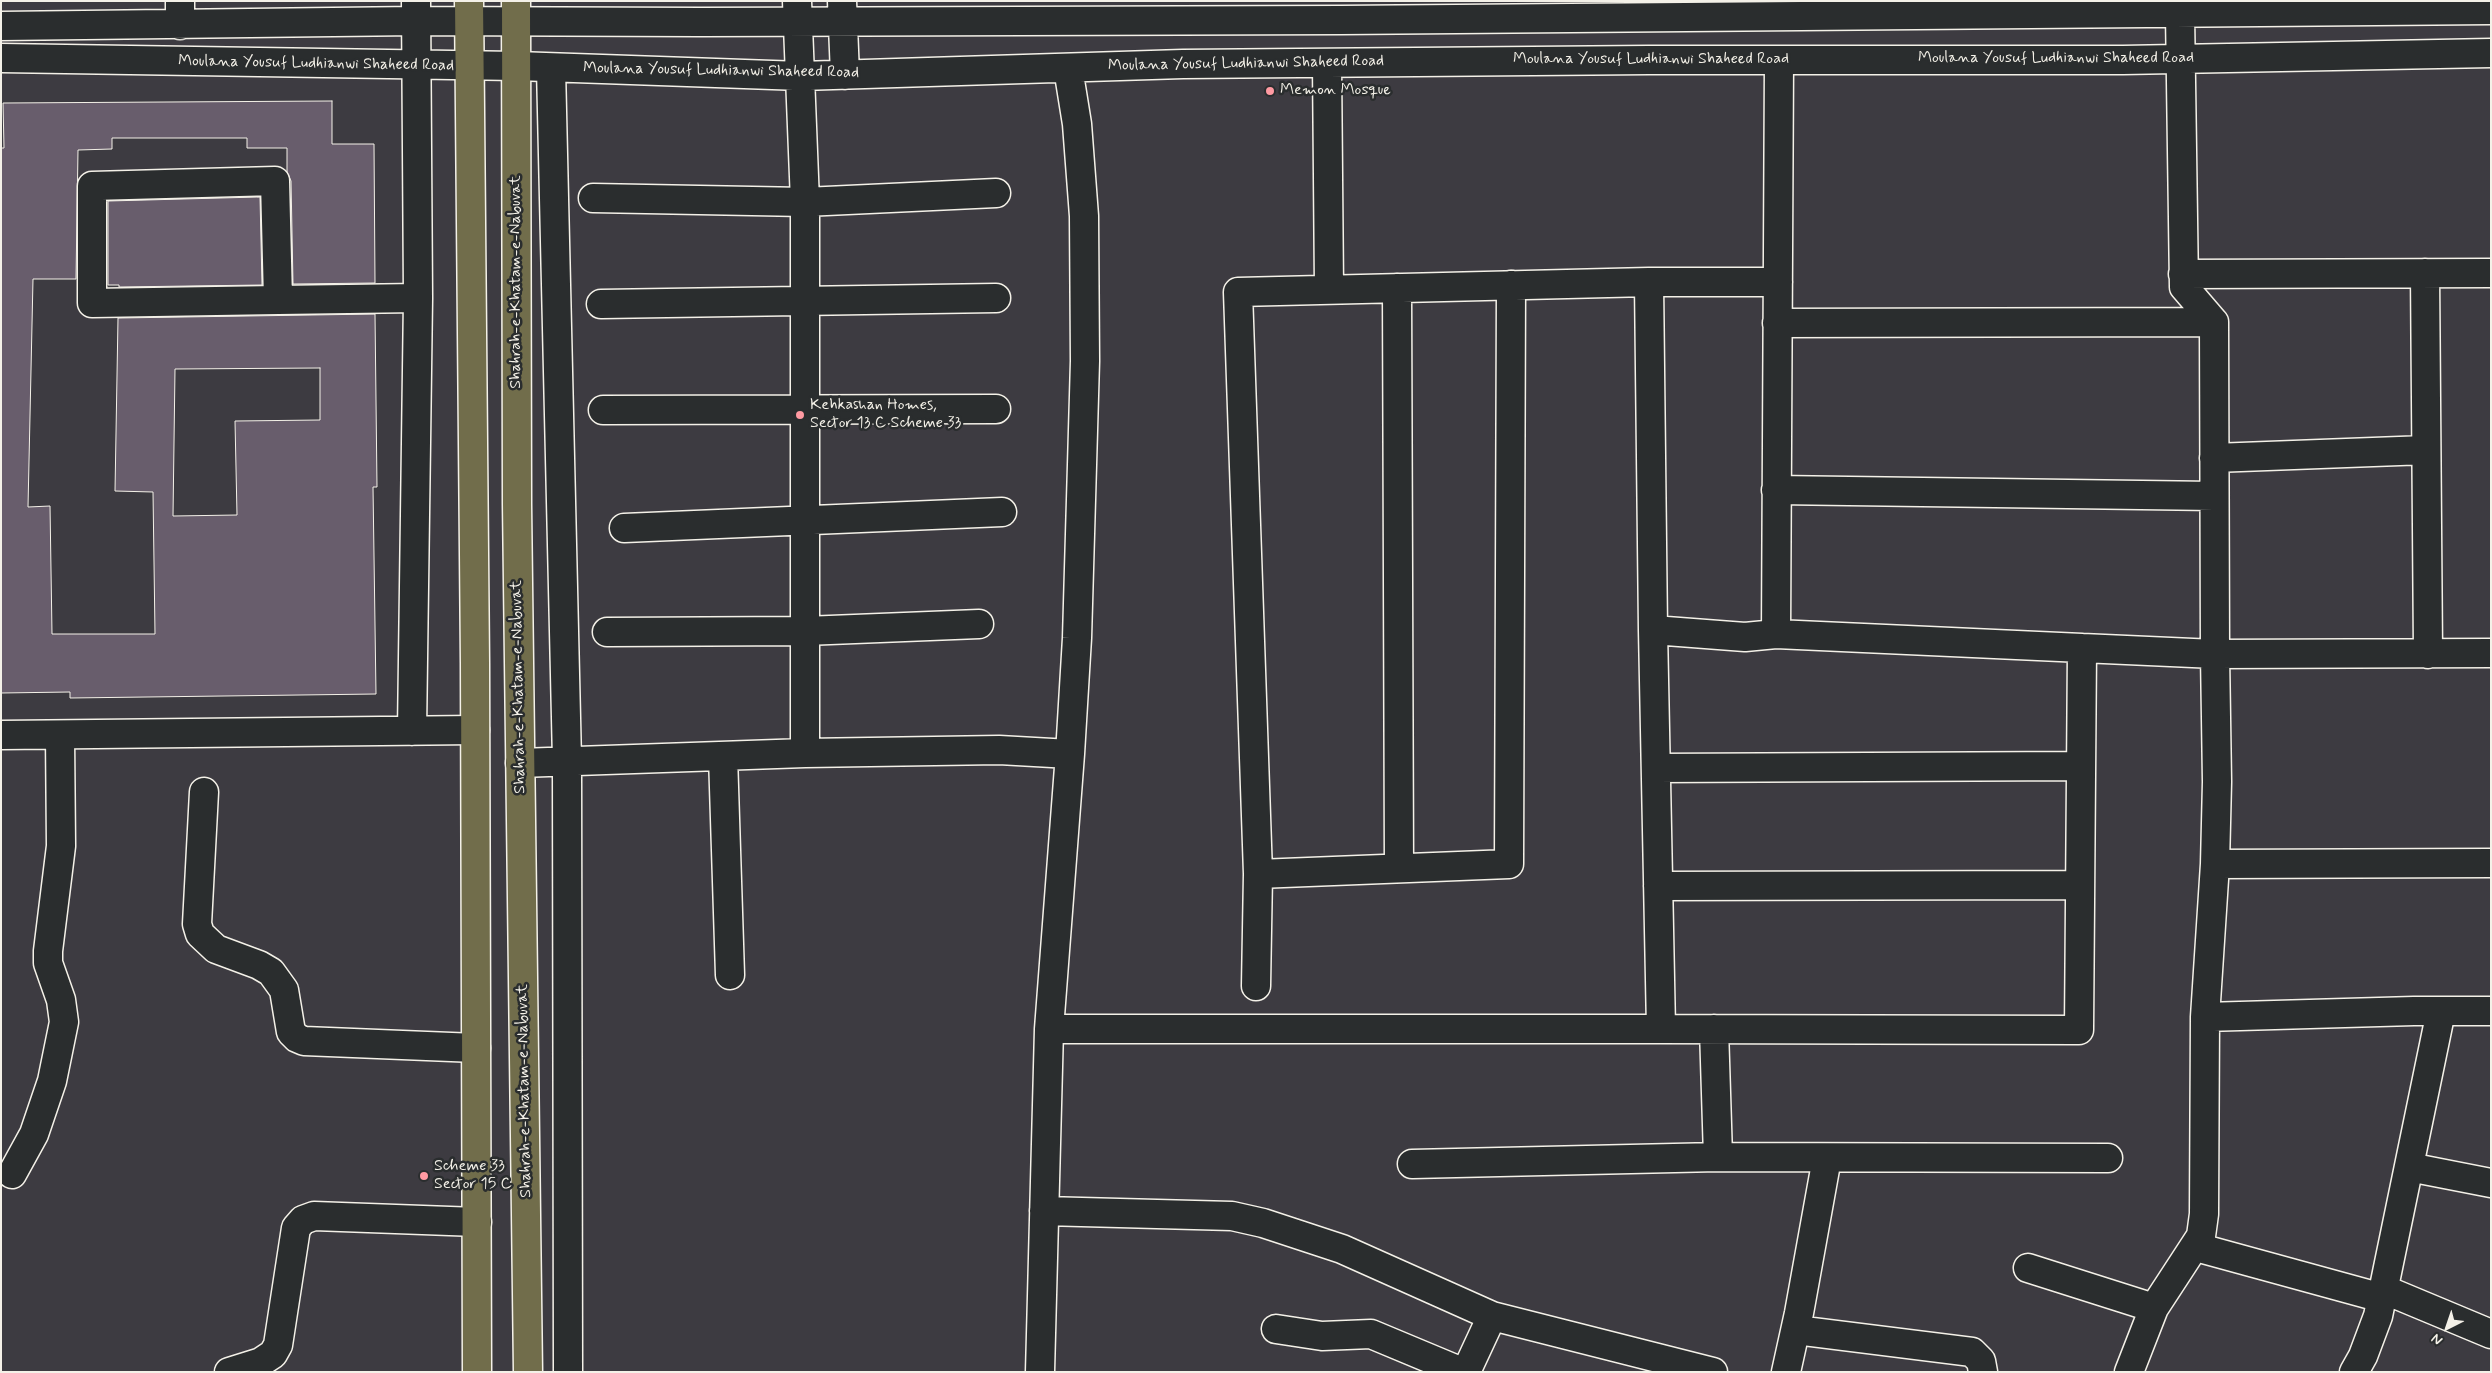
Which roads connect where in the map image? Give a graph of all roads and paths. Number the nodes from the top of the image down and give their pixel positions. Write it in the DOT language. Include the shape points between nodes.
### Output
graph roads {
  1 [pos="2435,6"];
  2 [pos="1487,10"];
  3 [pos="2491,10"];
  4 [pos="416,11"];
  5 [pos="469,11"];
  6 [pos="516,11"];
  7 [pos="842,11"];
  8 [pos="1036,11"];
  9 [pos="797,12"];
  10 [pos="180,13"];
  11 [pos="2180,13"];
  12 [pos="1,26"];
  13 [pos="2491,53"];
  14 [pos="1,58"];
  15 [pos="2182,59"];
  16 [pos="1779,60"];
  17 [pos="1327,63"];
  18 [pos="417,64"];
  19 [pos="470,66"];
  20 [pos="517,66"];
  21 [pos="551,68"];
  22 [pos="1068,68"];
  23 [pos="844,75"];
  24 [pos="801,76"];
  25 [pos="996,193"];
  26 [pos="593,198"];
  27 [pos="805,202"];
  28 [pos="2425,273"];
  29 [pos="2491,273"];
  30 [pos="2183,274"];
  31 [pos="1650,282"];
  32 [pos="1778,282"];
  33 [pos="1511,285"];
  34 [pos="1397,288"];
  35 [pos="1329,289"];
  36 [pos="418,298"];
  37 [pos="996,298"];
  38 [pos="278,300"];
  39 [pos="806,303"];
  40 [pos="601,304"];
  41 [pos="1777,322"];
  42 [pos="2214,322"];
  43 [pos="806,409"];
  44 [pos="996,409"];
  45 [pos="603,410"];
  46 [pos="2426,450"];
  47 [pos="2214,458"];
  48 [pos="1776,490"];
  49 [pos="2214,496"];
  50 [pos="1002,512"];
  51 [pos="805,521"];
  52 [pos="624,528"];
  53 [pos="979,624"];
  54 [pos="1653,630"];
  55 [pos="805,631"];
  56 [pos="608,632"];
  57 [pos="1776,634"];
  58 [pos="2082,648"];
  59 [pos="2491,653"];
  60 [pos="2214,654"];
  61 [pos="2428,654"];
  62 [pos="475,730"];
  63 [pos="412,731"];
  64 [pos="1,735"];
  65 [pos="60,735"];
  66 [pos="805,753"];
  67 [pos="1070,754"];
  68 [pos="723,756"];
  69 [pos="567,761"];
  70 [pos="520,763"];
  71 [pos="2081,766"];
  72 [pos="1656,768"];
  73 [pos="204,792"];
  74 [pos="2491,863"];
  75 [pos="2216,864"];
  76 [pos="1400,868"];
  77 [pos="1258,874"];
  78 [pos="2080,885"];
  79 [pos="1658,886"];
  80 [pos="730,975"];
  81 [pos="1256,986"];
  82 [pos="2441,1011"];
  83 [pos="2491,1012"];
  84 [pos="2204,1017"];
  85 [pos="1049,1029"];
  86 [pos="1661,1029"];
  87 [pos="1714,1029"];
  88 [pos="476,1048"];
  89 [pos="1718,1157"];
  90 [pos="1828,1158"];
  91 [pos="2108,1158"];
  92 [pos="1412,1164"];
  93 [pos="2409,1167"];
  94 [pos="12,1174"];
  95 [pos="2491,1183"];
  96 [pos="1044,1211"];
  97 [pos="477,1222"];
  98 [pos="2196,1247"];
  99 [pos="2028,1268"];
  100 [pos="2382,1293"];
  101 [pos="2154,1308"];
  102 [pos="1492,1316"];
  103 [pos="1276,1329"];
  104 [pos="1796,1330"];
  105 [pos="2491,1334"];
  106 [pos="229,1372"];
  107 [pos="477,1372"];
  108 [pos="528,1372"];
  109 [pos="568,1372"];
  110 [pos="1040,1372"];
  111 [pos="1462,1372"];
  112 [pos="1466,1372"];
  113 [pos="1713,1372"];
  114 [pos="1786,1372"];
  115 [pos="1983,1372"];
  116 [pos="2129,1372"];
  117 [pos="2354,1372"];
  1 -- 3 [label="street"];
  1 -- 11 [label="street"];
  2 -- 8 [label="street"];
  2 -- 11 [label="street"];
  4 -- 5 [label="street"];
  4 -- 10 [label="street"];
  4 -- 18 [label="street"];
  5 -- 6 [label="street"];
  5 -- 19 [label="main road"];
  6 -- 9 [label="street"];
  6 -- 20 [label="main road, Shahrah-e-Khatam-e-Nabuvat"];
  7 -- 8 [label="street"];
  7 -- 9 [label="street"];
  7 -- 23 [label="street"];
  9 -- 24 [label="street"];
  10 -- 12 [label="street"];
  11 -- 15 [label="street"];
  13 -- 15 [label="street, Moulana Yousuf Ludhianwi Shaheed Road"];
  14 -- 18 [label="street, Moulana Yousuf Ludhianwi Shaheed Road"];
  15 -- 16 [label="street, Moulana Yousuf Ludhianwi Shaheed Road"];
  15 -- 30 [label="street"];
  16 -- 17 [label="street, Moulana Yousuf Ludhianwi Shaheed Road"];
  16 -- 32 [label="street"];
  17 -- 22 [label="street, Moulana Yousuf Ludhianwi Shaheed Road"];
  17 -- 35 [label="street"];
  18 -- 19 [label="street, Moulana Yousuf Ludhianwi Shaheed Road"];
  18 -- 36 [label="street"];
  19 -- 20 [label="street, Moulana Yousuf Ludhianwi Shaheed Road"];
  19 -- 62 [label="main road"];
  20 -- 21 [label="street, Moulana Yousuf Ludhianwi Shaheed Road"];
  20 -- 70 [label="main road, Shahrah-e-Khatam-e-Nabuvat"];
  21 -- 24 [label="street, Moulana Yousuf Ludhianwi Shaheed Road"];
  21 -- 69 [label="street"];
  22 -- 23 [label="street, Moulana Yousuf Ludhianwi Shaheed Road"];
  22 -- 67 [label="street" via="1077,124 1084,216 1085,361 1077,638"];
  23 -- 24 [label="street, Moulana Yousuf Ludhianwi Shaheed Road"];
  24 -- 27 [label="street"];
  25 -- 27 [label="street"];
  26 -- 27 [label="street"];
  27 -- 39 [label="street"];
  28 -- 29 [label="street"];
  28 -- 30 [label="street"];
  28 -- 46 [label="street"];
  30 -- 42 [label="street" via="2184,287"];
  31 -- 32 [label="street"];
  31 -- 33 [label="street"];
  31 -- 54 [label="street"];
  32 -- 41 [label="street"];
  33 -- 34 [label="street"];
  33 -- 76 [label="street" via="1509,864"];
  34 -- 35 [label="street"];
  34 -- 76 [label="street"];
  35 -- 77 [label="street" via="1238,292"];
  36 -- 38 [label="street"];
  36 -- 63 [label="street"];
  37 -- 39 [label="street"];
  38 -- 38 [label="street" via="92,303 92,186 276,181"];
  39 -- 40 [label="street"];
  39 -- 43 [label="street"];
  41 -- 42 [label="street"];
  41 -- 48 [label="street"];
  42 -- 47 [label="street"];
  43 -- 44 [label="street"];
  43 -- 45 [label="street"];
  43 -- 51 [label="street"];
  46 -- 47 [label="street"];
  46 -- 61 [label="street"];
  47 -- 49 [label="street"];
  48 -- 49 [label="street"];
  48 -- 57 [label="street"];
  49 -- 60 [label="street"];
  50 -- 51 [label="street"];
  51 -- 52 [label="street"];
  51 -- 55 [label="street"];
  53 -- 55 [label="street"];
  54 -- 57 [label="street" via="1745,637"];
  54 -- 72 [label="street"];
  55 -- 56 [label="street"];
  55 -- 66 [label="street"];
  57 -- 58 [label="street"];
  58 -- 60 [label="street"];
  58 -- 71 [label="street"];
  59 -- 61 [label="street"];
  60 -- 61 [label="street"];
  60 -- 75 [label="street"];
  62 -- 63 [label="street"];
  62 -- 88 [label="main road"];
  63 -- 65 [label="street"];
  64 -- 65 [label="street"];
  65 -- 94 [label="street" via="61,846 48,963 61,1000 64,1022 52,1082 26,1151"];
  66 -- 67 [label="street" via="1000,750"];
  66 -- 68 [label="street"];
  67 -- 85 [label="street"];
  68 -- 69 [label="street"];
  68 -- 80 [label="street"];
  69 -- 70 [label="street"];
  69 -- 109 [label="street"];
  70 -- 108 [label="main road, Shahrah-e-Khatam-e-Nabuvat"];
  71 -- 72 [label="street"];
  71 -- 78 [label="street"];
  72 -- 79 [label="street"];
  73 -- 88 [label="street" via="197,924 200,934 216,949 271,972 284,990 291,1032 297,1038 304,1041"];
  74 -- 75 [label="street"];
  75 -- 84 [label="street"];
  76 -- 77 [label="street"];
  77 -- 81 [label="street"];
  78 -- 79 [label="street"];
  78 -- 87 [label="street" via="2079,1030"];
  79 -- 86 [label="street"];
  82 -- 83 [label="street"];
  82 -- 84 [label="street"];
  82 -- 93 [label="street"];
  84 -- 98 [label="street" via="2204,1214"];
  85 -- 86 [label="street"];
  85 -- 96 [label="street"];
  86 -- 87 [label="street"];
  87 -- 89 [label="street"];
  88 -- 97 [label="main road"];
  89 -- 90 [label="street"];
  89 -- 92 [label="street"];
  90 -- 91 [label="street"];
  90 -- 104 [label="street"];
  93 -- 95 [label="street"];
  93 -- 100 [label="street"];
  96 -- 102 [label="street" via="1232,1216 1342,1249"];
  96 -- 110 [label="street"];
  97 -- 106 [label="street" via="314,1216 303,1220 296,1228 278,1345 261,1362"];
  97 -- 107 [label="main road"];
  98 -- 100 [label="street"];
  98 -- 101 [label="street"];
  99 -- 101 [label="street"];
  100 -- 105 [label="street"];
  100 -- 117 [label="street" via="2375,1324"];
  101 -- 116 [label="street"];
  102 -- 112 [label="street"];
  102 -- 113 [label="street"];
  103 -- 111 [label="street" via="1322,1336 1371,1334"];
  104 -- 114 [label="street"];
  104 -- 115 [label="street" via="1972,1352 1981,1361"];
}
